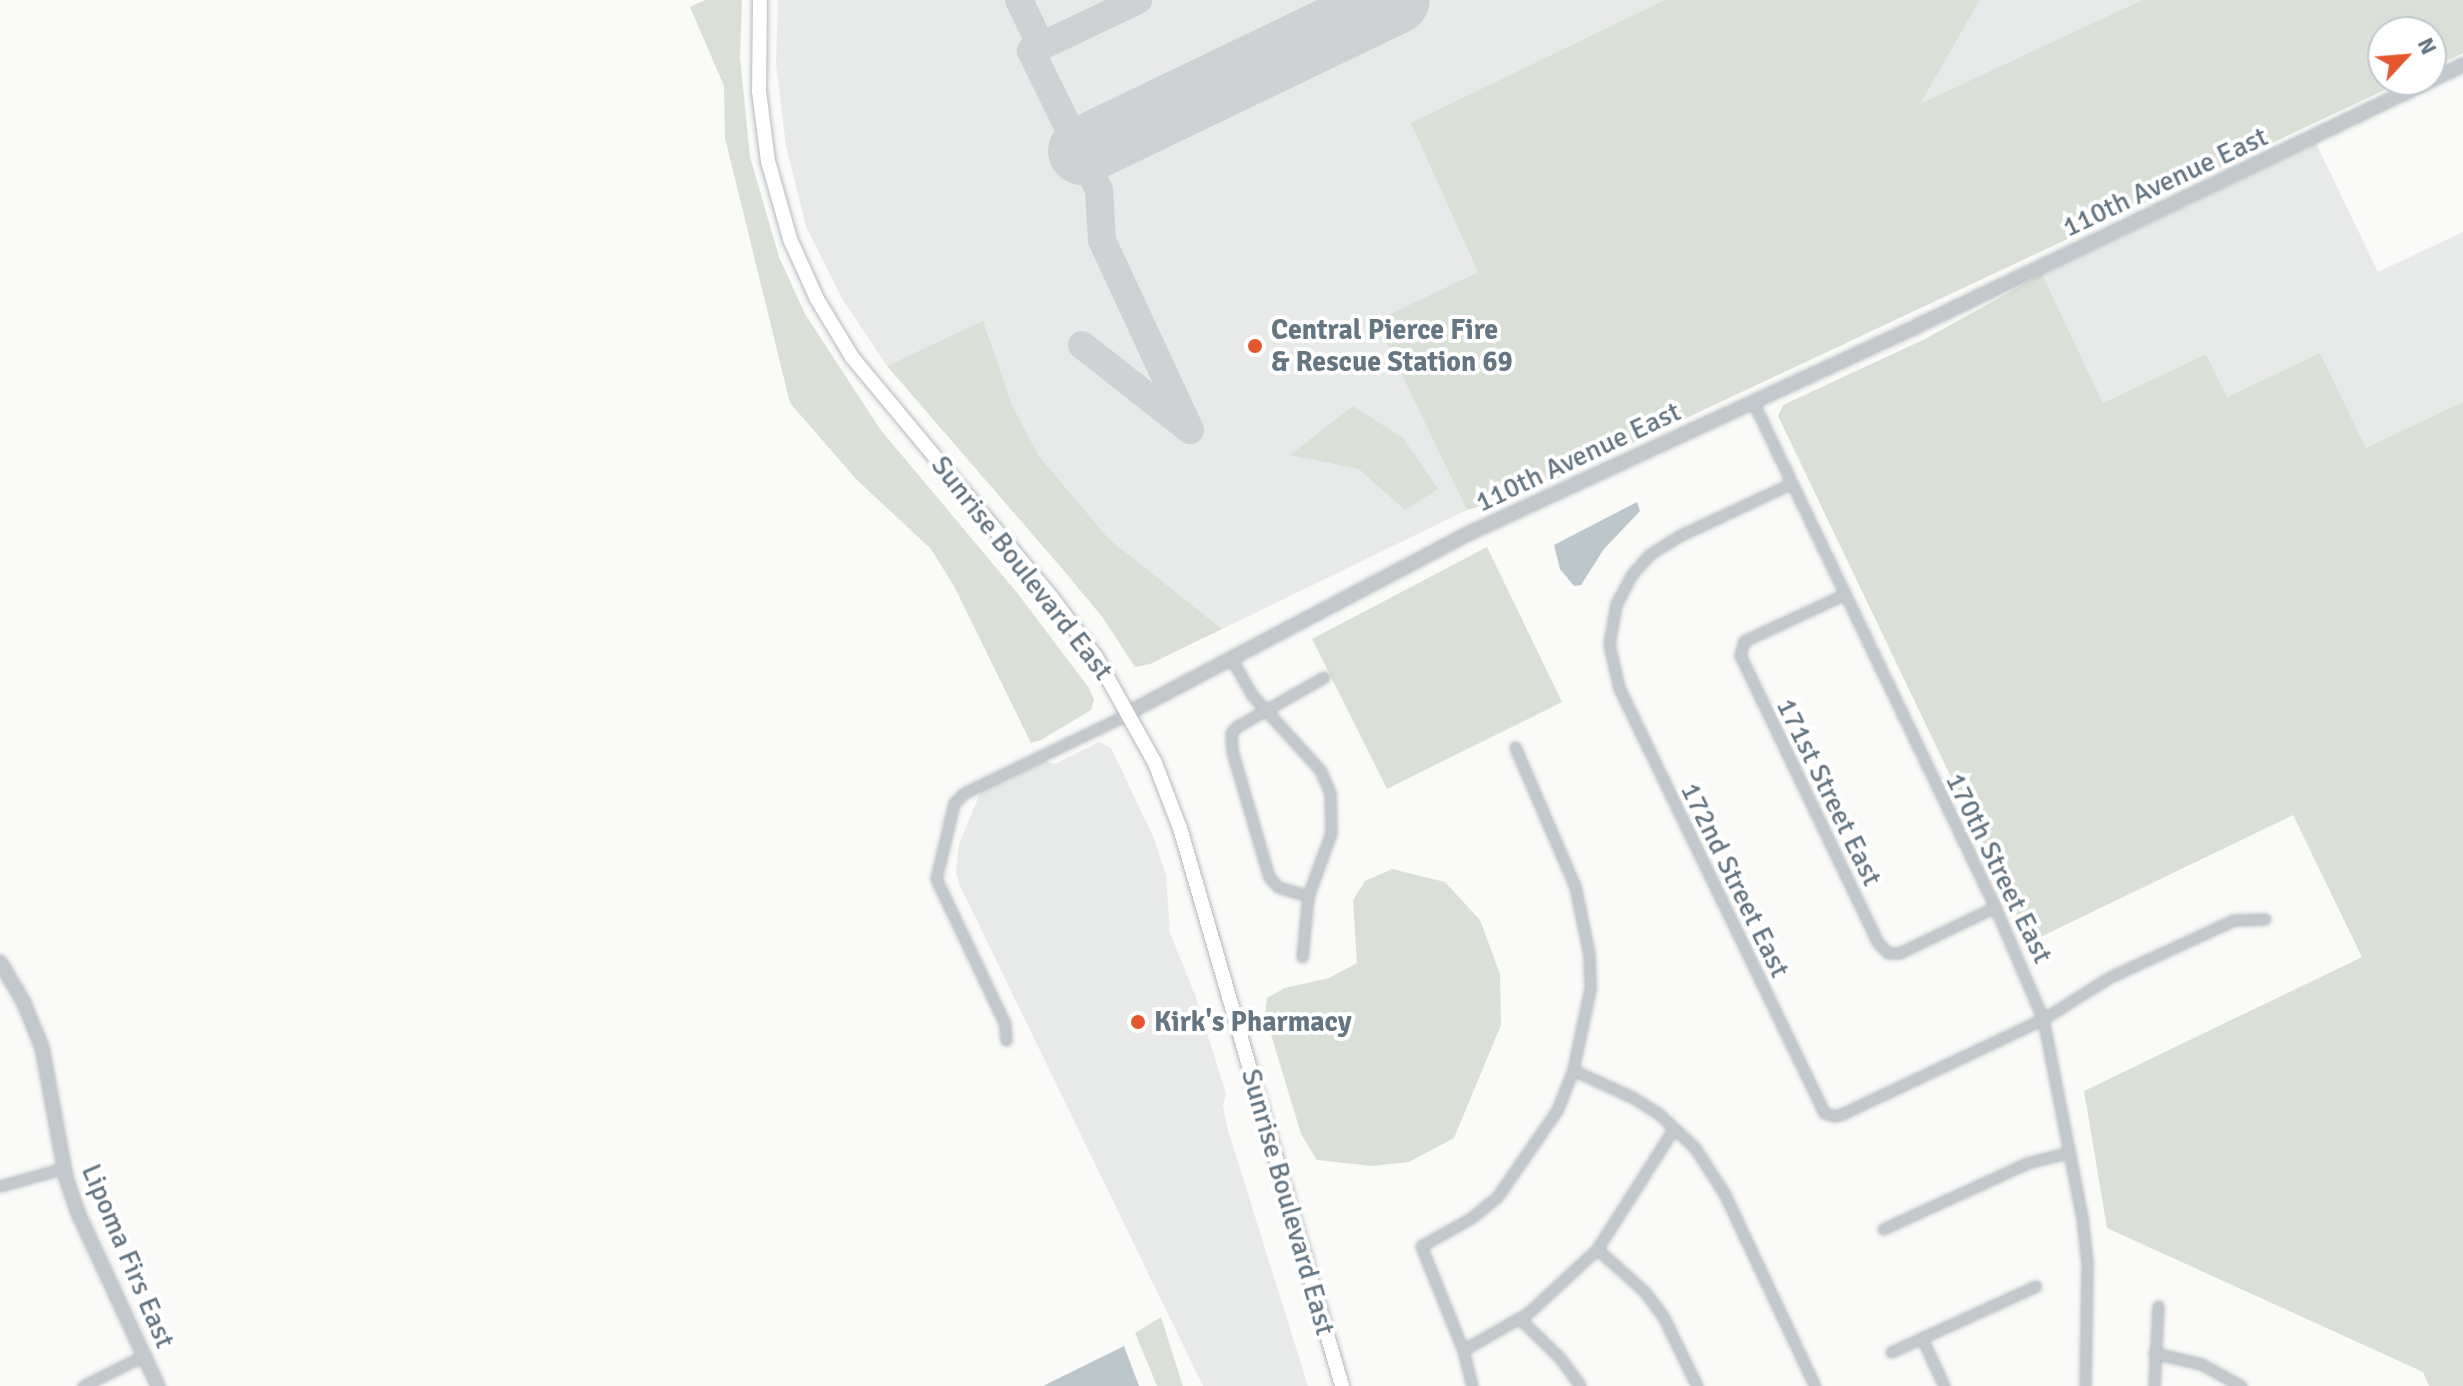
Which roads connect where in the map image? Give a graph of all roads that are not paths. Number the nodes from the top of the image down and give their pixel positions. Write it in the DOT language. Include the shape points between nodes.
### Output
graph roads {
  1 [pos="760,0"];
  2 [pos="2463,65"];
  3 [pos="1753,402"];
  4 [pos="1790,484"];
  5 [pos="1843,595"];
  6 [pos="1231,658"];
  7 [pos="1324,677"];
  8 [pos="1264,710"];
  9 [pos="1130,712"];
  10 [pos="1515,747"];
  11 [pos="1308,896"];
  12 [pos="1995,907"];
  13 [pos="2265,919"];
  14 [pos="1302,957"];
  15 [pos="0,962"];
  16 [pos="2043,1019"];
  17 [pos="1006,1040"];
  18 [pos="1573,1070"];
  19 [pos="1674,1128"];
  20 [pos="2070,1152"];
  21 [pos="64,1168"];
  22 [pos="0,1186"];
  23 [pos="1883,1229"];
  24 [pos="1597,1249"];
  25 [pos="2036,1286"];
  26 [pos="2158,1306"];
  27 [pos="1519,1318"];
  28 [pos="1922,1338"];
  29 [pos="1463,1350"];
  30 [pos="1891,1352"];
  31 [pos="2154,1353"];
  32 [pos="143,1356"];
  33 [pos="2085,1385"];
  34 [pos="83,1386"];
  35 [pos="158,1386"];
  36 [pos="1342,1386"];
  37 [pos="1472,1386"];
  38 [pos="1580,1386"];
  39 [pos="1697,1386"];
  40 [pos="1815,1386"];
  41 [pos="1944,1386"];
  42 [pos="2073,1386"];
  43 [pos="2154,1386"];
  44 [pos="2241,1386"];
  1 -- 9 [label="main road, Sunrise Boulevard East" via="759,91 768,161 790,239 817,299 852,357 1052,598"];
  2 -- 3 [label="street, 110th Avenue East"];
  3 -- 4 [label="street, 170th Street East"];
  3 -- 6 [label="street, 110th Avenue East" via="1414,561"];
  4 -- 5 [label="street, 170th Street East"];
  4 -- 16 [label="street, 172nd Street East" via="1650,554 1632,574 1612,615 1610,659 1619,688 1683,824 1828,1115 1844,1113"];
  5 -- 12 [label="street, 170th Street East"];
  5 -- 12 [label="street, 171st Street East" via="1740,646 1782,746 1878,943 1888,953 1911,948"];
  6 -- 8 [label="street"];
  6 -- 9 [label="street, 110th Avenue East"];
  7 -- 8 [label="street"];
  8 -- 11 [label="street" via="1320,770 1330,792 1331,833"];
  8 -- 11 [label="street" via="1231,733 1232,751 1269,877 1278,887"];
  9 -- 17 [label="street, 110th Avenue East" via="964,793 954,803 936,879 1005,1024"];
  9 -- 36 [label="main road, Sunrise Boulevard East" via="1180,828"];
  10 -- 18 [label="street" via="1575,886 1589,954 1590,989"];
  11 -- 14 [label="street"];
  12 -- 16 [label="street, 170th Street East"];
  13 -- 16 [label="street" via="2234,920 2110,977"];
  15 -- 21 [label="street, Lipoma Firs East" via="42,1047"];
  16 -- 20 [label="street, 170th Street East"];
  18 -- 19 [label="street" via="1632,1097"];
  18 -- 29 [label="street" via="1557,1110 1497,1197 1421,1246"];
  19 -- 24 [label="street"];
  19 -- 40 [label="street" via="1695,1148 1724,1193"];
  20 -- 23 [label="street" via="2027,1163"];
  20 -- 33 [label="street, 170th Street East" via="2087,1263"];
  21 -- 22 [label="street"];
  21 -- 32 [label="street, Lipoma Firs East" via="78,1213"];
  24 -- 27 [label="street"];
  24 -- 39 [label="street" via="1644,1291 1663,1316"];
  25 -- 28 [label="street"];
  26 -- 31 [label="street"];
  27 -- 29 [label="street"];
  27 -- 38 [label="street"];
  28 -- 30 [label="street"];
  28 -- 41 [label="street"];
  29 -- 37 [label="street"];
  31 -- 43 [label="street"];
  31 -- 44 [label="street" via="2201,1364"];
  32 -- 34 [label="street"];
  32 -- 35 [label="street, Lipoma Firs East"];
  33 -- 42 [label="street"];
}
